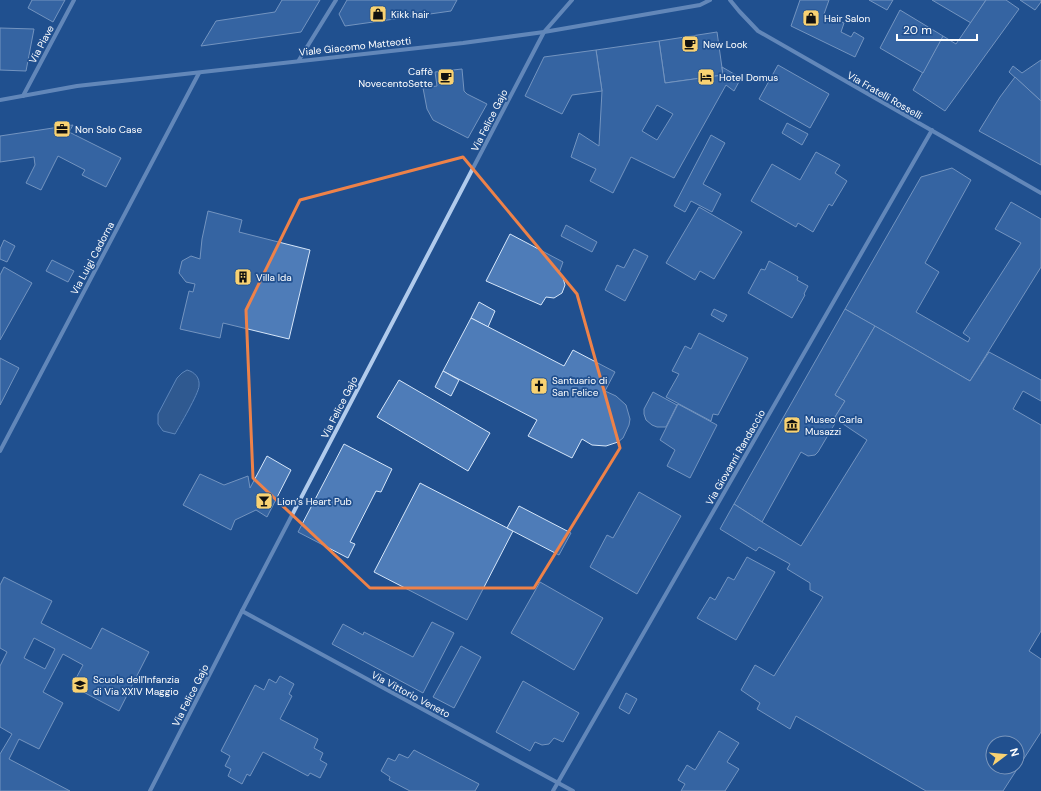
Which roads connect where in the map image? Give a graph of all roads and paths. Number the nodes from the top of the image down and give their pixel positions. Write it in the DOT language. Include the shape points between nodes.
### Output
graph roads {
  1 [pos="74,0"];
  2 [pos="336,0"];
  3 [pos="572,0"];
  4 [pos="710,0"];
  5 [pos="730,0"];
  6 [pos="544,32"];
  7 [pos="299,60"];
  8 [pos="199,72"];
  9 [pos="23,96"];
  10 [pos="0,100"];
  11 [pos="932,130"];
  12 [pos="1041,193"];
  13 [pos="0,451"];
  14 [pos="242,611"];
  15 [pos="558,782"];
  16 [pos="150,791"];
  17 [pos="553,791"];
  18 [pos="573,791"];
  1 -- 9 [label="street, Via Piave"];
  2 -- 7 [label="street"];
  3 -- 6 [label="street, Via Felice Gajo"];
  4 -- 6 [label="street, Viale Giacomo Matteotti" via="700,5"];
  5 -- 11 [label="street, Via Fratelli Rosselli" via="758,31"];
  6 -- 7 [label="street, Viale Giacomo Matteotti"];
  6 -- 14 [label="street, Via Felice Gajo"];
  7 -- 8 [label="street, Viale Giacomo Matteotti"];
  8 -- 9 [label="street, Viale Giacomo Matteotti" via="77,86"];
  8 -- 13 [label="street, Via Luigi Cadorna"];
  9 -- 10 [label="street, Viale Giacomo Matteotti"];
  11 -- 12 [label="street, Via Fratelli Rosselli"];
  11 -- 15 [label="street, Via Giovanni Randaccio"];
  14 -- 15 [label="street, Via Vittorio Veneto"];
  14 -- 16 [label="street, Via Felice Gajo"];
  15 -- 17 [label="street, Via Giovanni Randaccio"];
  15 -- 18 [label="street, Via Vittorio Veneto"];
}
